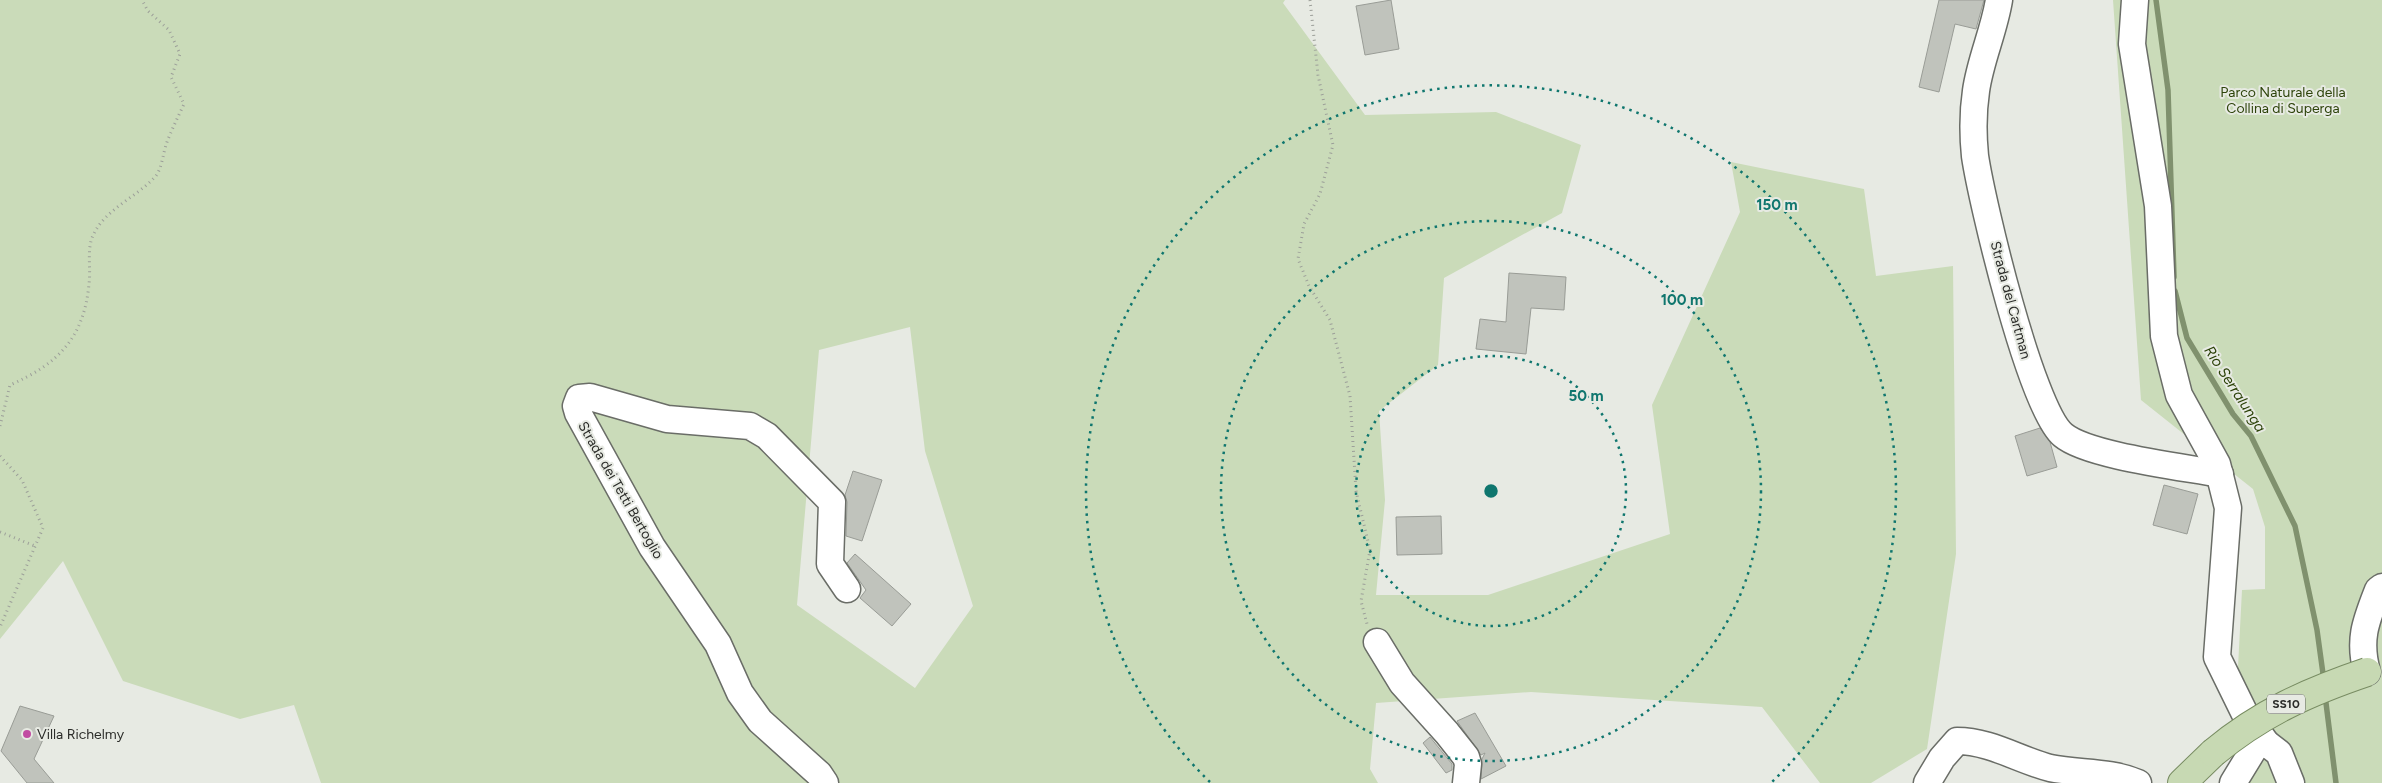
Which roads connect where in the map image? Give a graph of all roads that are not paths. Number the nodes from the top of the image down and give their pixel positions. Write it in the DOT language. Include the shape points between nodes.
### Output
graph roads {
  1 [pos="1999,0"];
  2 [pos="2136,0"];
  3 [pos="2220,474"];
  4 [pos="2382,587"];
  5 [pos="847,589"];
  6 [pos="1377,642"];
  7 [pos="2374,670"];
  8 [pos="2266,743"];
  9 [pos="825,783"];
  10 [pos="1466,783"];
  11 [pos="1927,783"];
  12 [pos="2138,783"];
  13 [pos="2182,783"];
  14 [pos="2233,783"];
  15 [pos="2291,783"];
  1 -- 3 [label="street, Strada del Cartman" via="1976,91 1975,153 2026,360 2052,421 2063,435 2090,449"];
  2 -- 3 [label="street" via="2132,44 2158,206 2164,336 2179,395"];
  3 -- 8 [label="street" via="2228,508 2217,657 2244,712"];
  4 -- 7 [label="street" via="2363,626 2362,655"];
  5 -- 9 [label="street, Strada dei Tetti Bertoglio" via="830,564 832,502 767,436 750,426 681,421 590,397 579,398 578,413 652,547 718,644 740,693 760,721"];
  6 -- 10 [label="street" via="1402,683 1466,757"];
  7 -- 13 [label="main road, SS10, bridge" via="2336,682 2265,715 2242,729"];
  8 -- 14 [label="street" via="2255,747"];
  8 -- 15 [label="street" via="2279,753"];
  11 -- 12 [label="street" via="1957,741 1974,741 2051,768 2121,776"];
}
